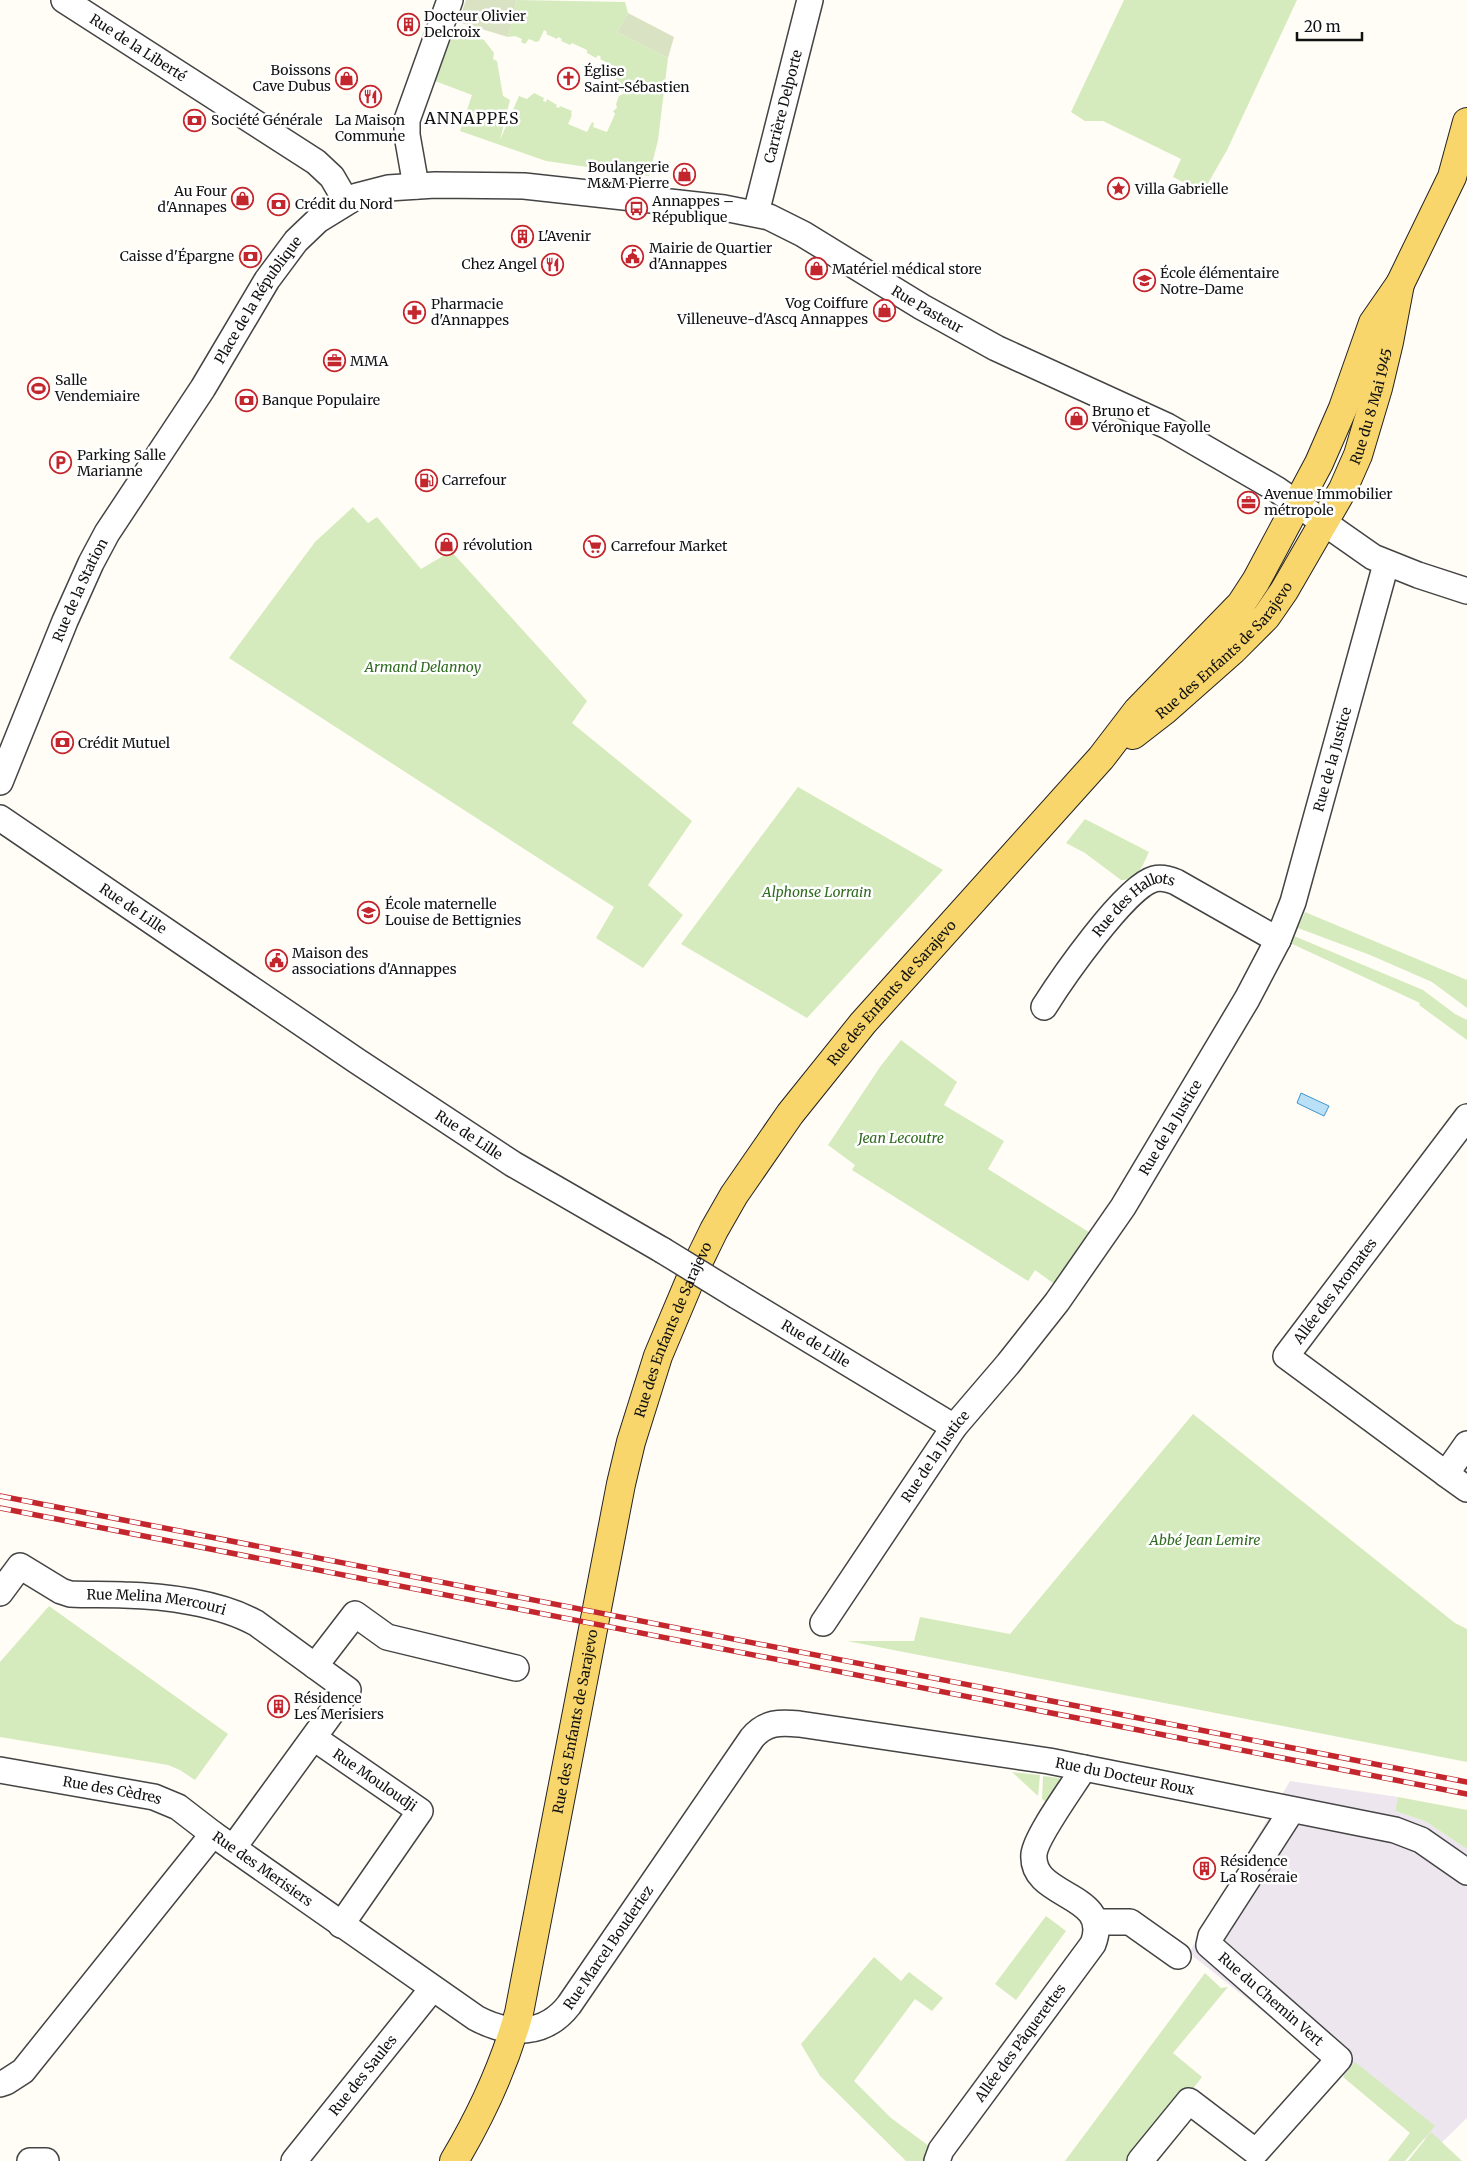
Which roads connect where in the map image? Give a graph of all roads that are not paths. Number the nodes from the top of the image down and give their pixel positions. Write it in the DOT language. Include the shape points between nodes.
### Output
graph roads {
  1 [pos="64,0"];
  2 [pos="450,0"];
  3 [pos="810,0"];
  4 [pos="1467,122"];
  5 [pos="416,186"];
  6 [pos="535,186"];
  7 [pos="346,201"];
  8 [pos="756,214"];
  9 [pos="1400,284"];
  10 [pos="186,413"];
  11 [pos="1298,504"];
  12 [pos="1324,522"];
  13 [pos="1386,564"];
  14 [pos="1467,591"];
  15 [pos="1101,758"];
  16 [pos="0,782"];
  17 [pos="0,818"];
  18 [pos="1278,940"];
  19 [pos="1044,1007"];
  20 [pos="1467,1117"];
  21 [pos="954,1426"];
  22 [pos="1467,1444"];
  23 [pos="1446,1474"];
  24 [pos="1467,1489"];
  25 [pos="0,1593"];
  26 [pos="823,1623"];
  27 [pos="316,1666"];
  28 [pos="516,1668"];
  29 [pos="770,1724"];
  30 [pos="314,1738"];
  31 [pos="1084,1768"];
  32 [pos="0,1770"];
  33 [pos="1292,1810"];
  34 [pos="213,1834"];
  35 [pos="233,1848"];
  36 [pos="1467,1872"];
  37 [pos="1096,1922"];
  38 [pos="341,1925"];
  39 [pos="1178,1956"];
  40 [pos="432,1988"];
  41 [pos="514,2030"];
  42 [pos="0,2084"];
  43 [pos="30,2161"];
  44 [pos="46,2161"];
  45 [pos="294,2161"];
  46 [pos="454,2161"];
  47 [pos="937,2161"];
  48 [pos="1140,2161"];
  1 -- 7 [label="street, Rue de la Liberté" via="316,162 332,177"];
  2 -- 5 [label="street" via="408,116 407,135"];
  3 -- 8 [label="street, Carrière Delporte"];
  4 -- 9 [label="main road, Rue du 8 Mai 1945" via="1442,202"];
  5 -- 6 [label="street, Place de la République"];
  5 -- 7 [label="street, Place de la République" via="374,190"];
  6 -- 8 [label="street, Rue Pasteur"];
  7 -- 10 [label="street, Place de la République" via="318,220 286,254"];
  8 -- 11 [label="street, Rue Pasteur" via="803,234 996,348 1167,426"];
  9 -- 11 [label="main road, Rue du 8 Mai 1945" via="1373,323 1336,426"];
  9 -- 12 [label="main road, Rue du 8 Mai 1945" via="1384,366 1358,455"];
  10 -- 16 [label="street, Rue de la Station" via="107,533 91,563"];
  11 -- 12 [label="street, Rue Pasteur"];
  11 -- 15 [label="main road, Rue des Enfants de Sarajevo" via="1241,604 1137,711"];
  12 -- 13 [label="street, Rue Pasteur"];
  12 -- 15 [label="main road, Rue des Enfants de Sarajevo" via="1284,591 1256,627 1150,722"];
  13 -- 14 [label="street, Rue Pasteur"];
  13 -- 18 [label="street, Rue de la Justice" via="1306,859"];
  15 -- 41 [label="main road, Rue des Enfants de Sarajevo" via="862,1023 818,1077 734,1195 692,1273 650,1380 621,1484 527,1978"];
  17 -- 21 [label="street, Rue de Lille, bridge" via="506,1159"];
  18 -- 19 [label="street, Rue des Hallots" via="1176,882 1155,878 1130,896 1081,952"];
  18 -- 21 [label="street, Rue de la Justice" via="1224,1038 1105,1235 1035,1330"];
  20 -- 23 [label="street, Allée des Aromates" via="1286,1356"];
  21 -- 26 [label="street, Rue de la Justice"];
  22 -- 23 [label="street"];
  23 -- 24 [label="street, Allée des Aromates"];
  25 -- 27 [label="street, Rue Melina Mercouri" via="20,1566 70,1594 145,1596 207,1606 256,1623"];
  27 -- 28 [label="street" via="355,1614 387,1637"];
  27 -- 30 [label="street, Rue Melina Mercouri" via="348,1690"];
  29 -- 31 [label="street, Rue du Docteur Roux" via="799,1724"];
  29 -- 41 [label="street, Rue Marcel Bouderiez" via="752,1738 563,2012 541,2027"];
  30 -- 35 [label="street, Rue Melina Mercouri"];
  30 -- 38 [label="street, Rue Mouloudji" via="420,1811"];
  31 -- 33 [label="street, Rue du Docteur Roux"];
  31 -- 37 [label="street" via="1038,1842 1034,1858 1046,1881 1090,1911"];
  32 -- 34 [label="street, Rue des Cèdres" via="154,1798 178,1808"];
  33 -- 36 [label="street, Rue du Docteur Roux" via="1410,1835 1427,1843"];
  33 -- 48 [label="street, Rue du Chemin Vert" via="1211,1936 1210,1945 1338,2059 1256,2152 1190,2101"];
  34 -- 35 [label="street, Rue des Merisiers"];
  34 -- 42 [label="street, Rue des Merisiers" via="23,2071"];
  35 -- 38 [label="street, Rue des Merisiers"];
  37 -- 39 [label="street" via="1130,1922"];
  37 -- 47 [label="street, Allée des Pâquerettes" via="1093,1944 941,2150"];
  38 -- 40 [label="street, Rue des Merisiers"];
  40 -- 41 [label="street, Rue des Merisiers" via="486,2024"];
  40 -- 45 [label="street, Rue des Saules"];
  41 -- 46 [label="main road" via="492,2090"];
  43 -- 44 [label="street"];
}
